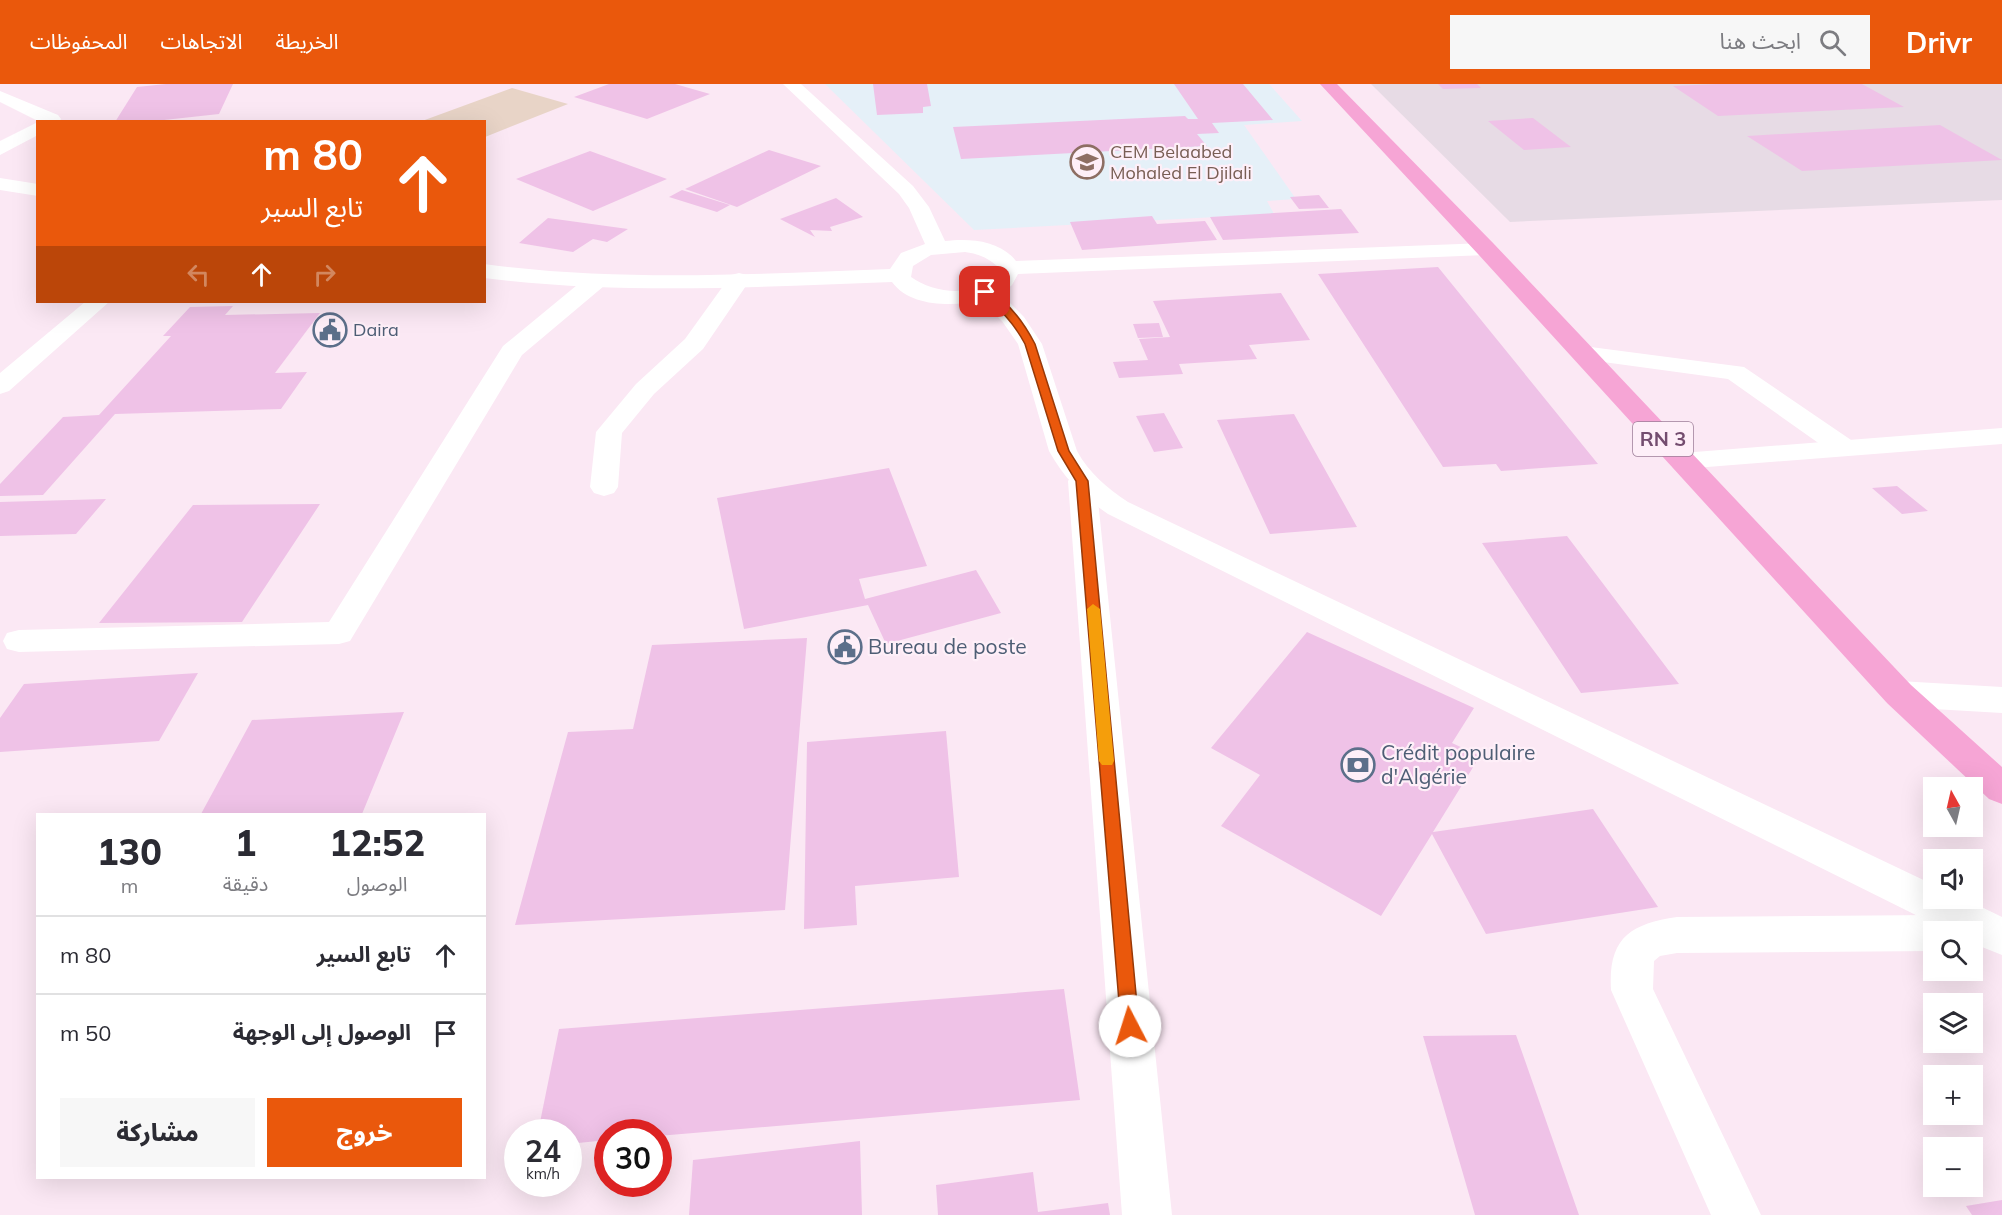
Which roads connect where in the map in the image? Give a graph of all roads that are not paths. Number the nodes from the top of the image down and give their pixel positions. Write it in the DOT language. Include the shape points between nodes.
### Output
graph roads {
  1 [pos="791,84"];
  2 [pos="1328,84"];
  3 [pos="0,96"];
  4 [pos="51,120"];
  5 [pos="36,128"];
  6 [pos="0,149"];
  7 [pos="0,184"];
  8 [pos="36,190"];
  9 [pos="937,247"];
  10 [pos="1486,249"];
  11 [pos="1010,268"];
  12 [pos="486,271"];
  13 [pos="900,275"];
  14 [pos="739,280"];
  15 [pos="596,281"];
  16 [pos="985,292"];
  17 [pos="97,303"];
  18 [pos="1583,353"];
  19 [pos="0,386"];
  20 [pos="2002,436"];
  21 [pos="1844,448"];
  22 [pos="1682,460"];
  23 [pos="1082,481"];
  24 [pos="604,487"];
  25 [pos="19,641"];
  26 [pos="1899,694"];
  27 [pos="2002,700"];
  28 [pos="2002,789"];
  29 [pos="1923,933"];
  30 [pos="1988,934"];
  31 [pos="1147,1215"];
  32 [pos="1736,1215"];
  1 -- 9 [label="street" via="906,190 919,207"];
  2 -- 10 [label="main road, RN 3"];
  3 -- 4 [label="street"];
  5 -- 6 [label="street"];
  7 -- 8 [label="street"];
  9 -- 11 [label="street" via="984,249 1000,256"];
  9 -- 13 [label="street" via="904,261"];
  10 -- 11 [label="street"];
  10 -- 18 [label="main road, RN 3"];
  11 -- 16 [label="street" via="1008,278"];
  12 -- 15 [label="street"];
  13 -- 14 [label="street"];
  13 -- 16 [label="street" via="912,288 938,296"];
  14 -- 15 [label="street"];
  14 -- 24 [label="street" via="694,344 645,389 609,432"];
  15 -- 25 [label="street" via="512,351 339,633"];
  16 -- 23 [label="street" via="1011,315 1030,344 1063,451"];
  17 -- 19 [label="street"];
  18 -- 21 [label="street" via="1735,372"];
  18 -- 22 [label="main road, RN 3"];
  20 -- 21 [label="street"];
  21 -- 22 [label="street"];
  22 -- 26 [label="main road, RN 3"];
  23 -- 30 [label="street" via="1118,507"];
  23 -- 31 [label="street"];
  26 -- 27 [label="street"];
  26 -- 28 [label="main road, RN 3"];
  29 -- 32 [label="street" via="1677,935 1653,938 1636,950 1630,966 1632,990"];
}
